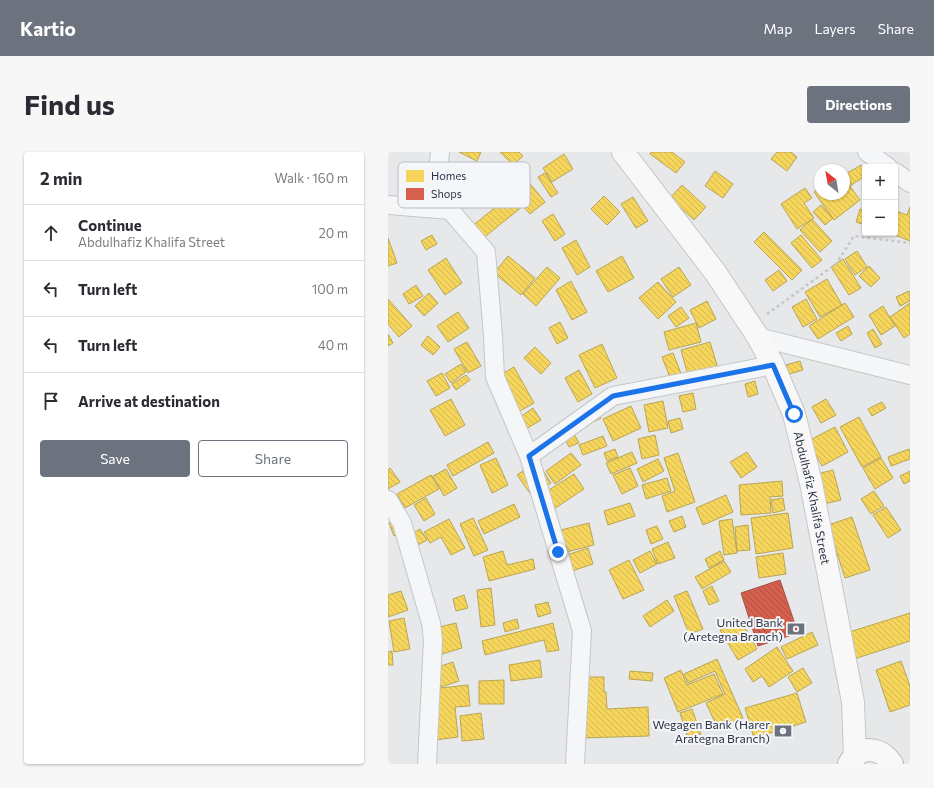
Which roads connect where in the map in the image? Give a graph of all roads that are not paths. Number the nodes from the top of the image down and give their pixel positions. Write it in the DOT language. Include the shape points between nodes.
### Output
graph roads {
  1 [pos="440,152"];
  2 [pos="867,152"];
  3 [pos="630,154"];
  4 [pos="439,162"];
  5 [pos="884,164"];
  6 [pos="898,174"];
  7 [pos="910,183"];
  8 [pos="388,205"];
  9 [pos="398,206"];
  10 [pos="425,208"];
  11 [pos="450,210"];
  12 [pos="755,331"];
  13 [pos="773,365"];
  14 [pos="910,375"];
  15 [pos="529,456"];
  16 [pos="388,500"];
  17 [pos="853,702"];
  18 [pos="875,751"];
  19 [pos="850,762"];
  20 [pos="427,764"];
  21 [pos="575,764"];
  22 [pos="892,764"];
  1 -- 4 [label="street"];
  2 -- 5 [label="street"];
  3 -- 12 [label="main road, Abdulhafiz Khalifa Street"];
  6 -- 7 [label="street"];
  8 -- 9 [label="street"];
  10 -- 11 [label="street"];
  11 -- 15 [label="street" via="486,252 495,377"];
  12 -- 13 [label="main road, Abdulhafiz Khalifa Street"];
  12 -- 14 [label="street"];
  13 -- 15 [label="street" via="613,396"];
  13 -- 17 [label="main road, Abdulhafiz Khalifa Street" via="794,414 812,491"];
  15 -- 21 [label="street" via="582,631"];
  16 -- 20 [label="street" via="402,523 432,623"];
  17 -- 18 [label="main road"];
  17 -- 19 [label="main road"];
  18 -- 19 [label="main road" via="861,752"];
  18 -- 22 [label="main road" via="882,753"];
}
